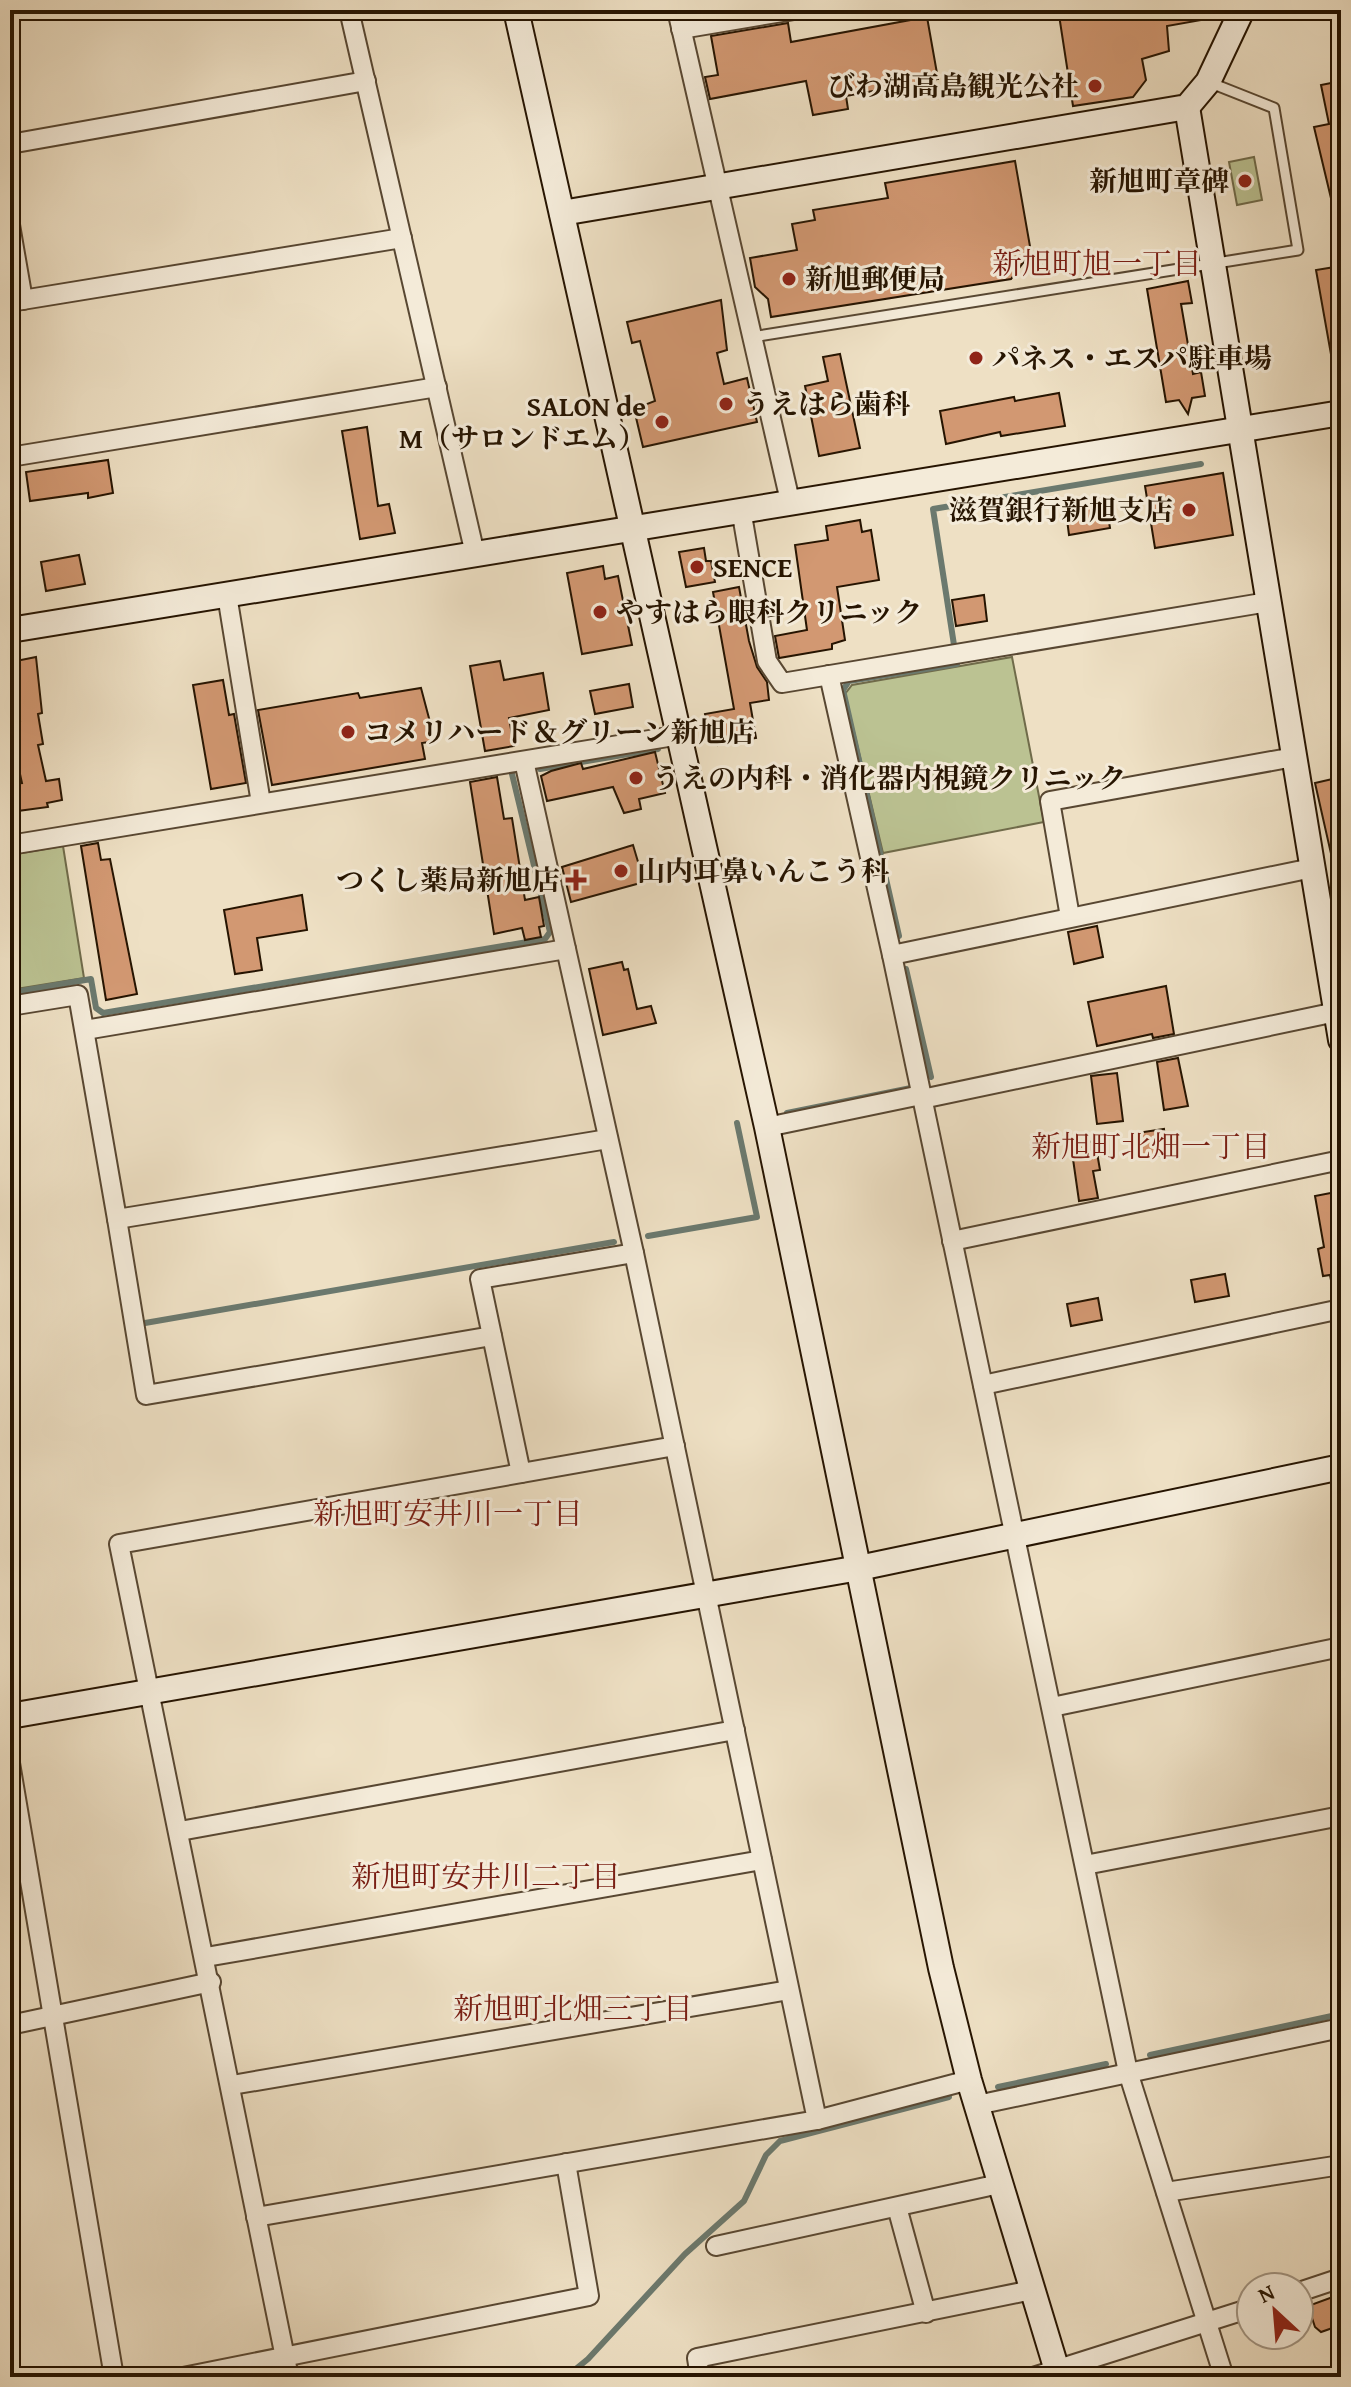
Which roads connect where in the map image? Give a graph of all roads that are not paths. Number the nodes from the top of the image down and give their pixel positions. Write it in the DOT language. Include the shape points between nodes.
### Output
graph roads {
  1 [pos="349,10"];
  2 [pos="516,10"];
  3 [pos="677,10"];
  4 [pos="794,10"];
  5 [pos="1242,10"];
  6 [pos="681,29"];
  7 [pos="366,81"];
  8 [pos="1208,82"];
  9 [pos="1187,107"];
  10 [pos="10,144"];
  11 [pos="717,187"];
  12 [pos="562,213"];
  13 [pos="10,225"];
  14 [pos="402,238"];
  15 [pos="1215,263"];
  16 [pos="17,301"];
  17 [pos="752,337"];
  18 [pos="437,387"];
  19 [pos="1341,413"];
  20 [pos="1240,429"];
  21 [pos="10,457"];
  22 [pos="790,501"];
  23 [pos="741,509"];
  24 [pos="634,527"];
  25 [pos="475,554"];
  26 [pos="227,595"];
  27 [pos="1268,602"];
  28 [pos="10,630"];
  29 [pos="829,675"];
  30 [pos="680,735"];
  31 [pos="1294,757"];
  32 [pos="524,761"];
  33 [pos="261,803"];
  34 [pos="10,845"];
  35 [pos="1312,868"];
  36 [pos="1070,917"];
  37 [pos="566,949"];
  38 [pos="892,955"];
  39 [pos="10,1006"];
  40 [pos="1336,1012"];
  41 [pos="85,1030"];
  42 [pos="1341,1040"];
  43 [pos="922,1097"];
  44 [pos="767,1127"];
  45 [pos="608,1139"];
  46 [pos="1341,1160"];
  47 [pos="117,1219"];
  48 [pos="952,1241"];
  49 [pos="634,1253"];
  50 [pos="1341,1309"];
  51 [pos="492,1336"];
  52 [pos="983,1385"];
  53 [pos="675,1446"];
  54 [pos="1341,1467"];
  55 [pos="521,1473"];
  56 [pos="1015,1535"];
  57 [pos="859,1568"];
  58 [pos="707,1595"];
  59 [pos="1341,1647"];
  60 [pos="151,1691"];
  61 [pos="1052,1707"];
  62 [pos="10,1716"];
  63 [pos="735,1730"];
  64 [pos="10,1763"];
  65 [pos="1341,1816"];
  66 [pos="180,1831"];
  67 [pos="762,1860"];
  68 [pos="18,1861"];
  69 [pos="1085,1865"];
  70 [pos="206,1957"];
  71 [pos="211,1982"];
  72 [pos="789,1990"];
  73 [pos="53,2016"];
  74 [pos="10,2025"];
  75 [pos="1341,2028"];
  76 [pos="1128,2072"];
  77 [pos="969,2080"];
  78 [pos="232,2085"];
  79 [pos="977,2105"];
  80 [pos="817,2120"];
  81 [pos="566,2163"];
  82 [pos="1341,2165"];
  83 [pos="999,2184"];
  84 [pos="1166,2192"];
  85 [pos="897,2207"];
  86 [pos="256,2217"];
  87 [pos="716,2246"];
  88 [pos="1341,2278"];
  89 [pos="1315,2287"];
  90 [pos="1032,2290"];
  91 [pos="926,2313"];
  92 [pos="1235,2313"];
  93 [pos="1206,2323"];
  94 [pos="285,2358"];
  95 [pos="1058,2373"];
  96 [pos="114,2377"];
  97 [pos="183,2377"];
  98 [pos="289,2377"];
  99 [pos="700,2377"];
  100 [pos="1033,2377"];
  101 [pos="1224,2377"];
  1 -- 7 [label="street"];
  2 -- 12 [label="street"];
  3 -- 6 [label="street"];
  4 -- 6 [label="street"];
  5 -- 8 [label="street"];
  6 -- 11 [label="street"];
  7 -- 10 [label="street"];
  7 -- 14 [label="street"];
  8 -- 9 [label="street"];
  8 -- 15 [label="lane" via="1274,108 1298,238 1298,250"];
  9 -- 11 [label="street"];
  9 -- 15 [label="street"];
  11 -- 12 [label="street"];
  11 -- 17 [label="street"];
  12 -- 24 [label="street"];
  13 -- 16 [label="street"];
  14 -- 16 [label="street"];
  14 -- 18 [label="street"];
  15 -- 17 [label="lane"];
  15 -- 20 [label="street"];
  17 -- 22 [label="street"];
  18 -- 21 [label="street"];
  18 -- 25 [label="street"];
  19 -- 20 [label="street"];
  20 -- 22 [label="street"];
  20 -- 27 [label="street"];
  22 -- 23 [label="street"];
  23 -- 24 [label="street"];
  23 -- 29 [label="street" via="767,661 782,683"];
  24 -- 25 [label="street"];
  24 -- 30 [label="street"];
  25 -- 26 [label="street"];
  26 -- 28 [label="street"];
  26 -- 33 [label="street"];
  27 -- 29 [label="street"];
  27 -- 31 [label="street"];
  29 -- 38 [label="street"];
  30 -- 32 [label="street"];
  30 -- 44 [label="street"];
  31 -- 35 [label="street"];
  31 -- 36 [label="street" via="1050,801"];
  32 -- 33 [label="street"];
  32 -- 37 [label="street"];
  33 -- 34 [label="street"];
  35 -- 36 [label="street"];
  35 -- 40 [label="street"];
  36 -- 38 [label="street"];
  37 -- 41 [label="street"];
  37 -- 45 [label="street"];
  38 -- 43 [label="street"];
  39 -- 41 [label="street" via="78,995"];
  40 -- 42 [label="street"];
  40 -- 43 [label="street"];
  41 -- 47 [label="street"];
  43 -- 44 [label="street"];
  43 -- 48 [label="street"];
  44 -- 57 [label="street"];
  45 -- 47 [label="street"];
  45 -- 49 [label="street"];
  46 -- 48 [label="street"];
  47 -- 51 [label="street" via="146,1395"];
  48 -- 52 [label="street"];
  49 -- 51 [label="street" via="480,1279"];
  49 -- 53 [label="street"];
  50 -- 52 [label="street"];
  51 -- 55 [label="street"];
  52 -- 56 [label="street"];
  53 -- 55 [label="street"];
  53 -- 58 [label="street"];
  54 -- 56 [label="street"];
  55 -- 60 [label="street" via="119,1544"];
  56 -- 57 [label="street"];
  56 -- 61 [label="street"];
  57 -- 58 [label="street"];
  57 -- 77 [label="street"];
  58 -- 60 [label="street"];
  58 -- 63 [label="street"];
  59 -- 61 [label="street"];
  60 -- 62 [label="street"];
  60 -- 66 [label="street"];
  61 -- 69 [label="street"];
  63 -- 66 [label="street"];
  63 -- 67 [label="street"];
  64 -- 68 [label="street"];
  65 -- 69 [label="street"];
  66 -- 70 [label="street"];
  67 -- 70 [label="street"];
  67 -- 72 [label="street"];
  68 -- 73 [label="street"];
  69 -- 76 [label="street"];
  70 -- 71 [label="street"];
  71 -- 73 [label="street"];
  71 -- 78 [label="street"];
  72 -- 78 [label="street"];
  72 -- 80 [label="street"];
  73 -- 74 [label="street"];
  73 -- 96 [label="street"];
  75 -- 76 [label="street"];
  76 -- 79 [label="street"];
  76 -- 84 [label="street"];
  77 -- 79 [label="street"];
  77 -- 80 [label="street"];
  78 -- 86 [label="street"];
  79 -- 83 [label="street"];
  80 -- 81 [label="street"];
  81 -- 86 [label="street"];
  81 -- 94 [label="street" via="589,2296"];
  82 -- 84 [label="street"];
  83 -- 85 [label="street"];
  83 -- 90 [label="street"];
  84 -- 93 [label="street"];
  85 -- 87 [label="street"];
  85 -- 91 [label="street"];
  86 -- 94 [label="street"];
  88 -- 89 [label="street"];
  90 -- 91 [label="street"];
  90 -- 95 [label="street"];
  91 -- 99 [label="street" via="697,2358"];
  92 -- 93 [label="street"];
  93 -- 95 [label="street"];
  93 -- 101 [label="street"];
  94 -- 97 [label="street"];
  94 -- 98 [label="street"];
  95 -- 100 [label="street"];
}
